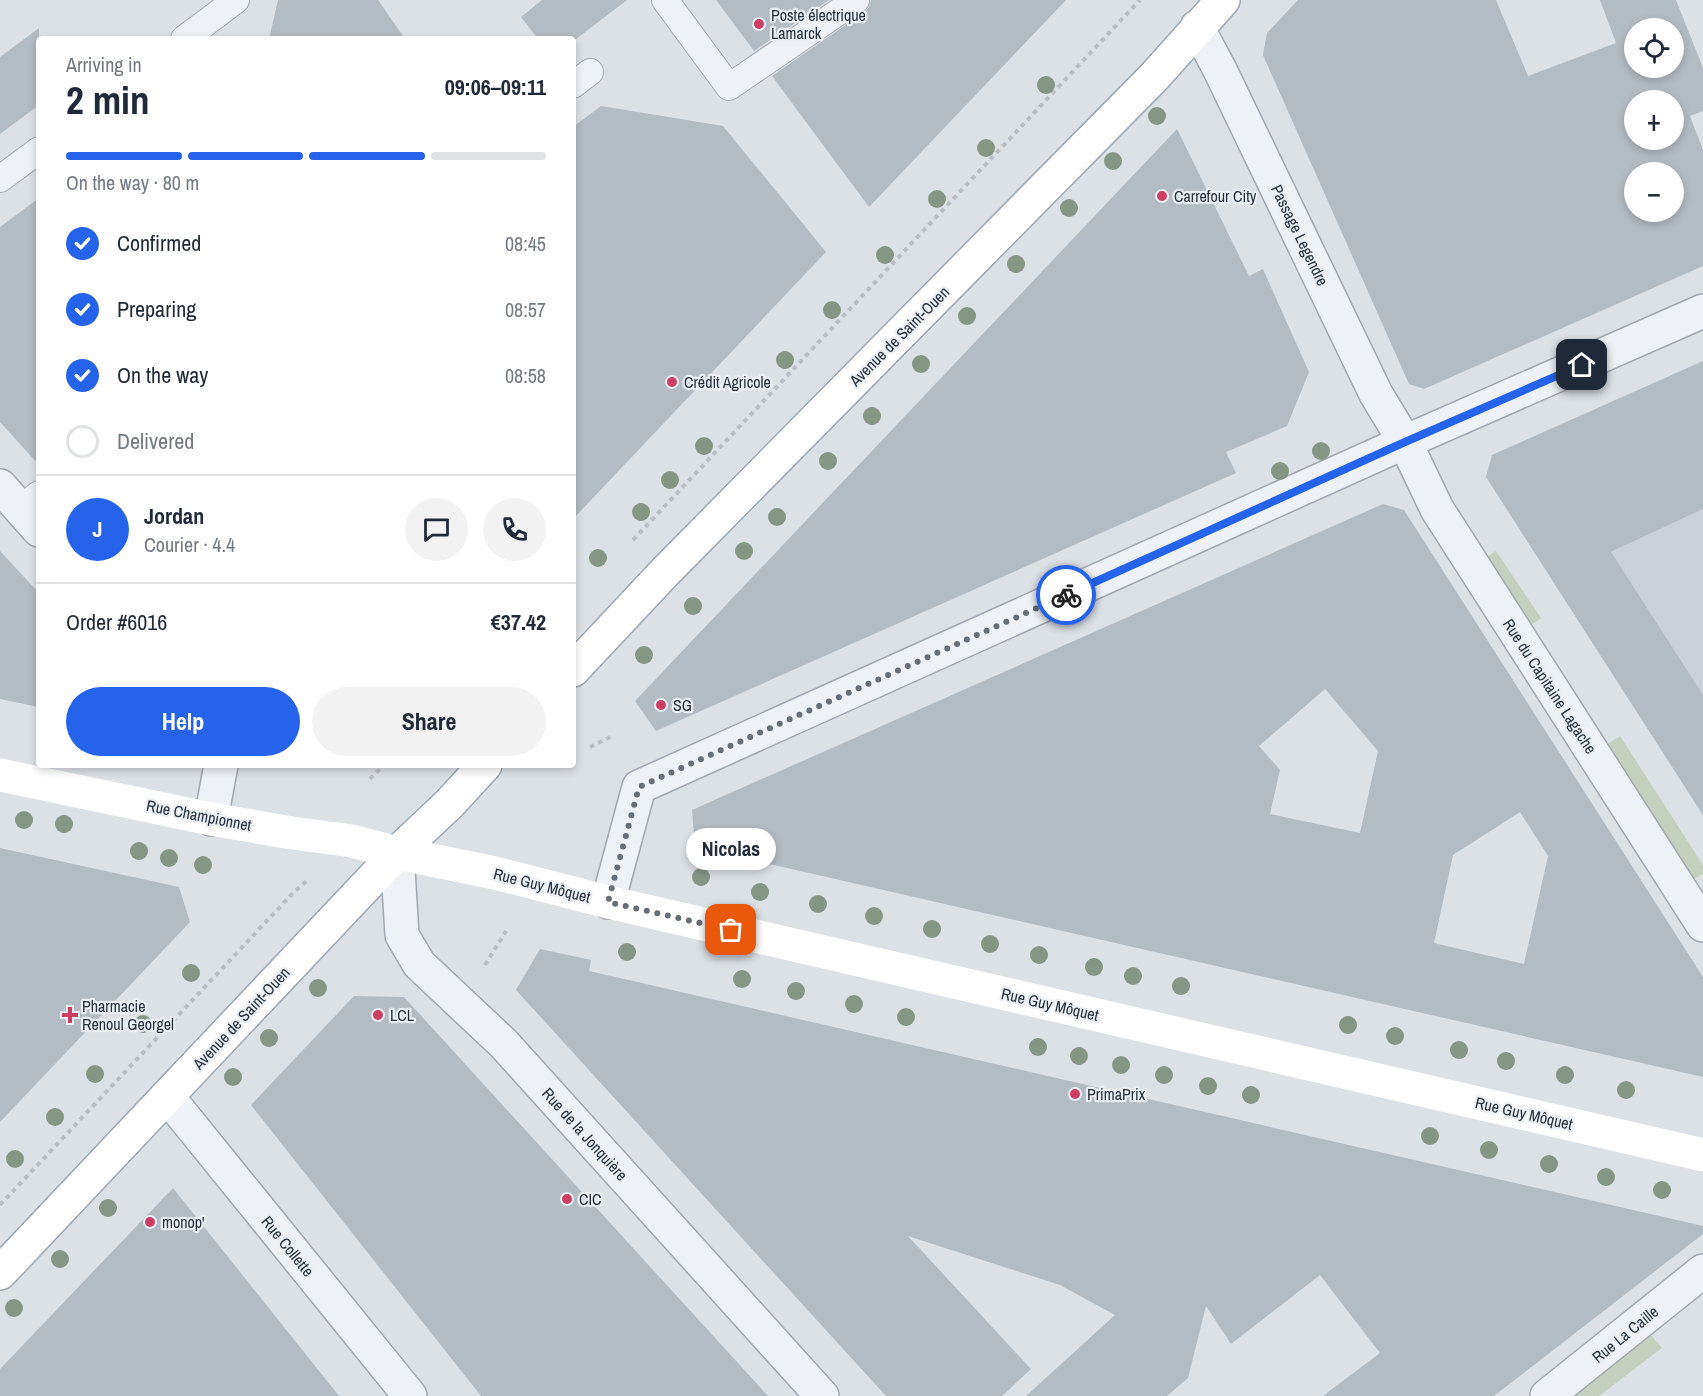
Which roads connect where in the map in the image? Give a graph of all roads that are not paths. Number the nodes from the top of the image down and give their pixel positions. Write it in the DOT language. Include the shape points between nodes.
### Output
graph roads {
  1 [pos="236,0"];
  2 [pos="665,0"];
  3 [pos="856,0"];
  4 [pos="1223,0"];
  5 [pos="1197,27"];
  6 [pos="188,36"];
  7 [pos="36,152"];
  8 [pos="0,179"];
  9 [pos="1703,311"];
  10 [pos="1405,442"];
  11 [pos="576,667"];
  12 [pos="220,768"];
  13 [pos="482,768"];
  14 [pos="0,775"];
  15 [pos="211,819"];
  16 [pos="398,853"];
  17 [pos="608,902"];
  18 [pos="1703,925"];
  19 [pos="167,1096"];
  20 [pos="1703,1155"];
  21 [pos="1703,1271"];
  22 [pos="0,1273"];
  23 [pos="411,1396"];
  24 [pos="822,1396"];
  25 [pos="1547,1396"];
  1 -- 6 [label="lane"];
  2 -- 3 [label="lane" via="729,87"];
  4 -- 5 [label="main road, Avenue de Saint-Ouen"];
  5 -- 10 [label="street, Passage Legendre" via="1376,394"];
  5 -- 11 [label="main road, Avenue de Saint-Ouen" via="1154,77"];
  7 -- 8 [label="lane"];
  9 -- 10 [label="street"];
  10 -- 17 [label="street" via="639,787"];
  10 -- 18 [label="street, Rue du Capitaine Lagache" via="1437,509"];
  12 -- 15 [label="street"];
  13 -- 16 [label="main road, Avenue de Saint-Ouen"];
  14 -- 15 [label="main road, Rue Championnet"];
  15 -- 16 [label="main road, Rue Championnet" via="352,841"];
  16 -- 17 [label="main road, Rue Guy Môquet"];
  16 -- 19 [label="main road, Avenue de Saint-Ouen"];
  16 -- 24 [label="street, Rue de la Jonquière" via="402,934 419,964 504,1044"];
  17 -- 20 [label="main road, Rue Guy Môquet"];
  19 -- 22 [label="main road, Avenue de Saint-Ouen"];
  19 -- 23 [label="street, Rue Collette"];
  21 -- 25 [label="street, Rue La Caille"];
}
